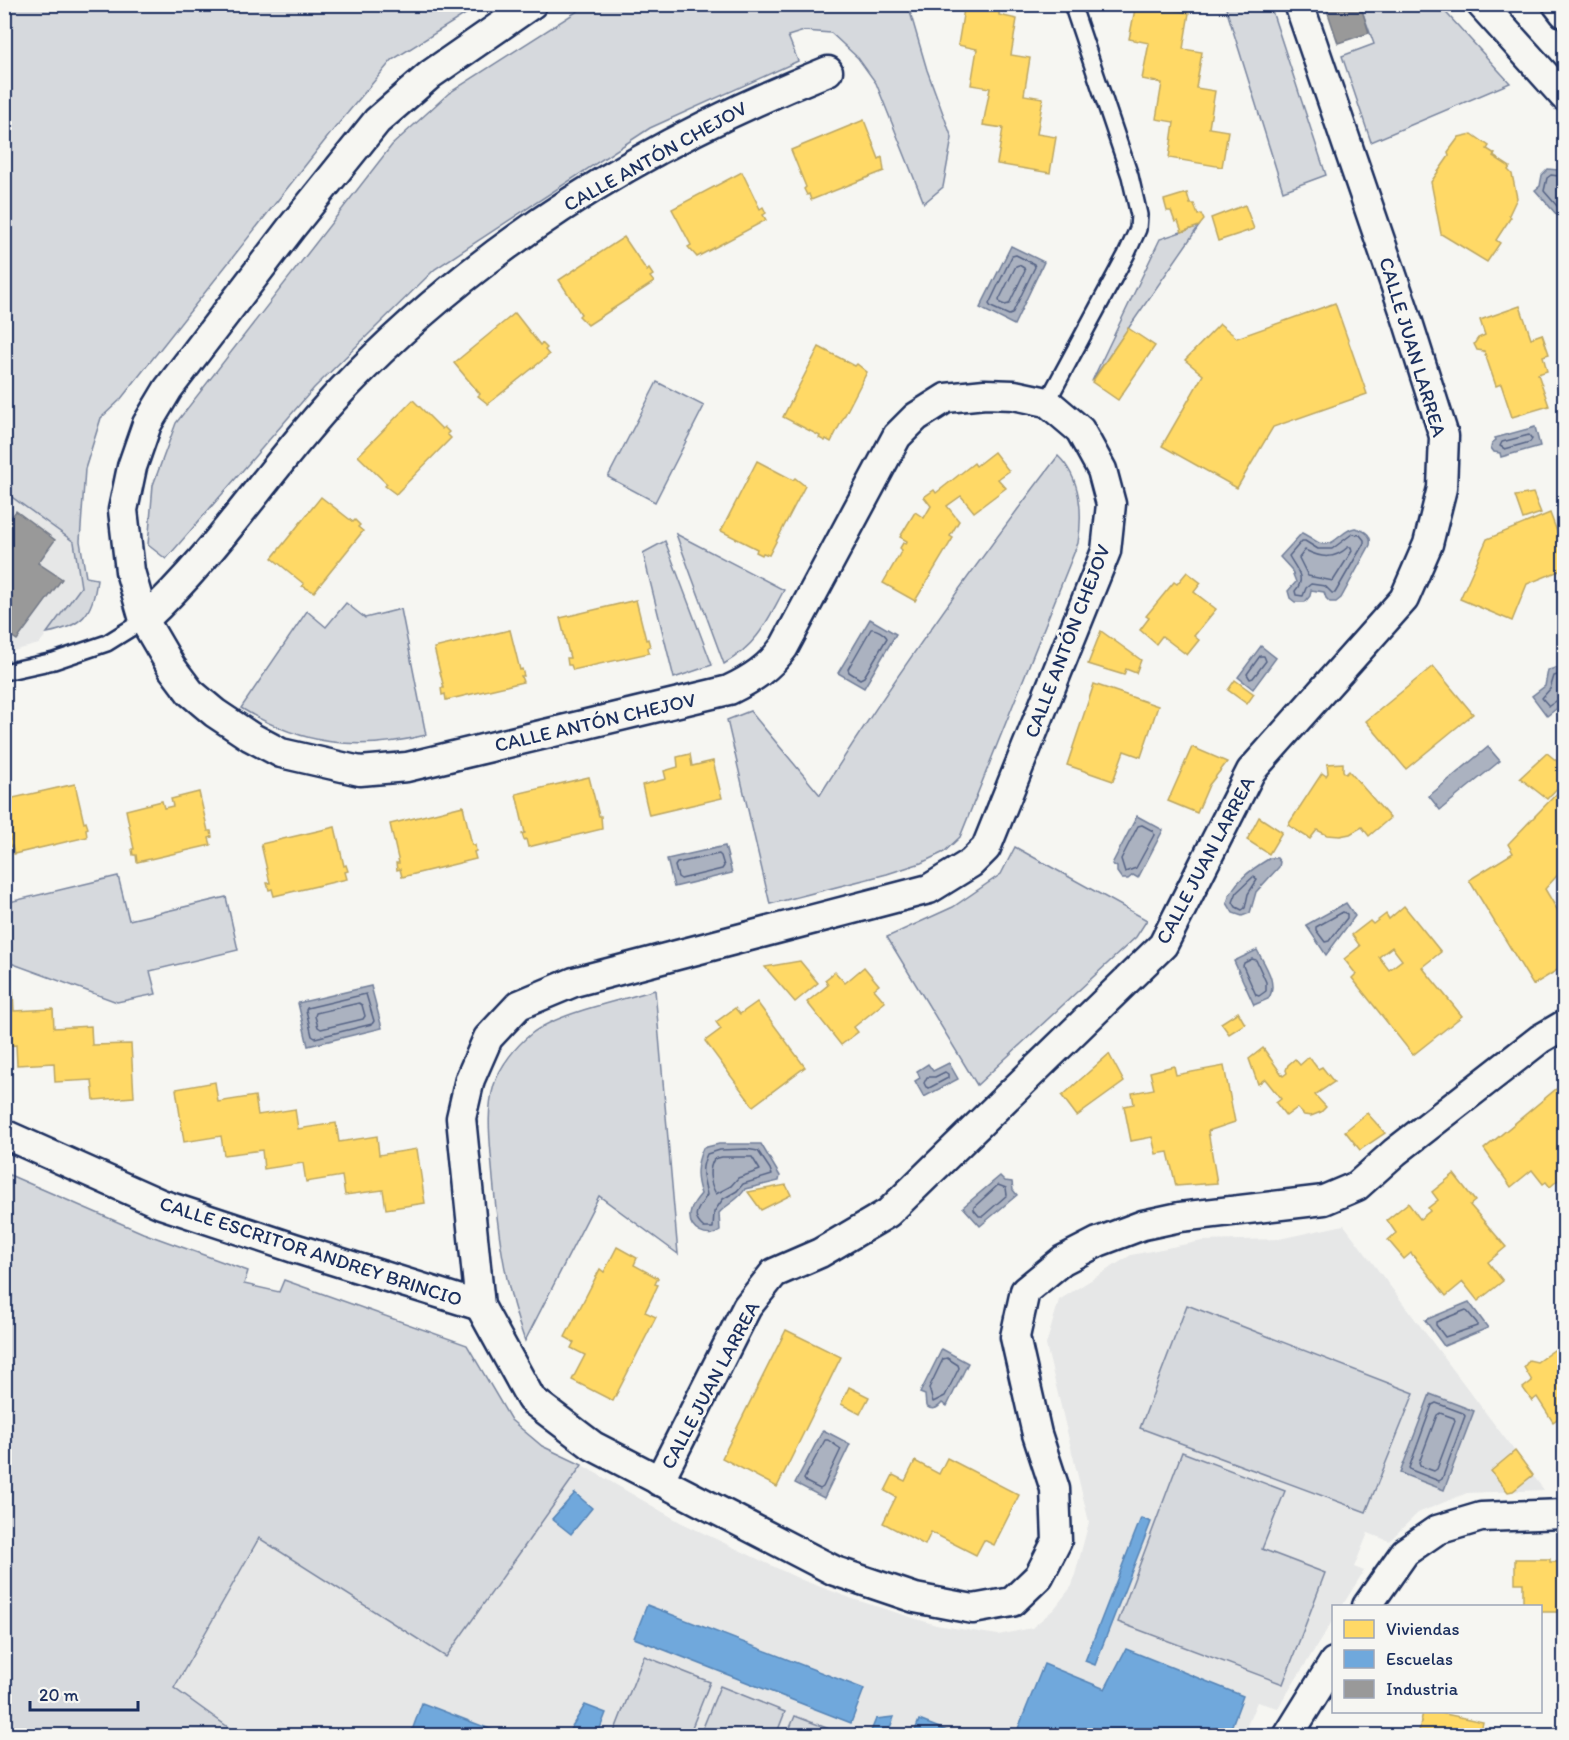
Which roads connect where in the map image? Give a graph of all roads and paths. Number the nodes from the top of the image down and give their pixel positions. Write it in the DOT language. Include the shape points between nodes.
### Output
graph roads {
  1 [pos="532,4"];
  2 [pos="1072,4"];
  3 [pos="1299,4"];
  4 [pos="1481,4"];
  5 [pos="1557,4"];
  6 [pos="1564,13"];
  7 [pos="828,71"];
  8 [pos="1564,96"];
  9 [pos="1047,402"];
  10 [pos="144,620"];
  11 [pos="4,672"];
  12 [pos="1564,1025"];
  13 [pos="4,1134"];
  14 [pos="480,1306"];
  15 [pos="659,1482"];
  16 [pos="1564,1514"];
  17 [pos="1368,1605"];
  18 [pos="1332,1665"];
  19 [pos="1288,1736"];
  1 -- 10 [label="street, CALLE ANTÓN CHEJOV" via="431,74 376,121 168,389 147,424 123,510 130,571"];
  2 -- 9 [label="lane" via="1130,176 1139,215 1138,229 1126,255"];
  3 -- 15 [label="street, CALLE JUAN LARREA" via="1444,436 1442,488 1428,544 1404,598 1251,771 1164,945 888,1214 820,1253 774,1273 747,1307"];
  4 -- 8 [label="street"];
  5 -- 6 [label="street"];
  7 -- 10 [label="street, CALLE ANTÓN CHEJOV" via="694,131 609,177 536,223 458,281 342,390 213,548"];
  9 -- 10 [label="street, CALLE ANTÓN CHEJOV" via="1004,394 946,398 916,417 897,436 773,662 753,678 718,693 407,767 360,771 280,753 214,713 190,692"];
  9 -- 14 [label="street, CALLE ANTÓN CHEJOV" via="1080,430 1102,470 1111,504 1106,551 986,848 971,863 930,889 574,982 519,1005 488,1038 470,1079 461,1118"];
  10 -- 11 [label="lane" via="107,643"];
  12 -- 15 [label="street, CALLE ESCRITOR ANDREY BRINCIO" via="1540,1039 1356,1186 1324,1200 1143,1225 1063,1260 1025,1291 1015,1337 1037,1434 1055,1489 1058,1541 1039,1576 1012,1602 973,1609 915,1598 845,1575"];
  13 -- 14 [label="street, CALLE ESCRITOR ANDREY BRINCIO" via="161,1204"];
  14 -- 15 [label="street, CALLE ESCRITOR ANDREY BRINCIO" via="531,1399 593,1446"];
  16 -- 17 [label="street" via="1481,1517 1437,1530 1405,1552"];
  18 -- 19 [label="street"];
}
